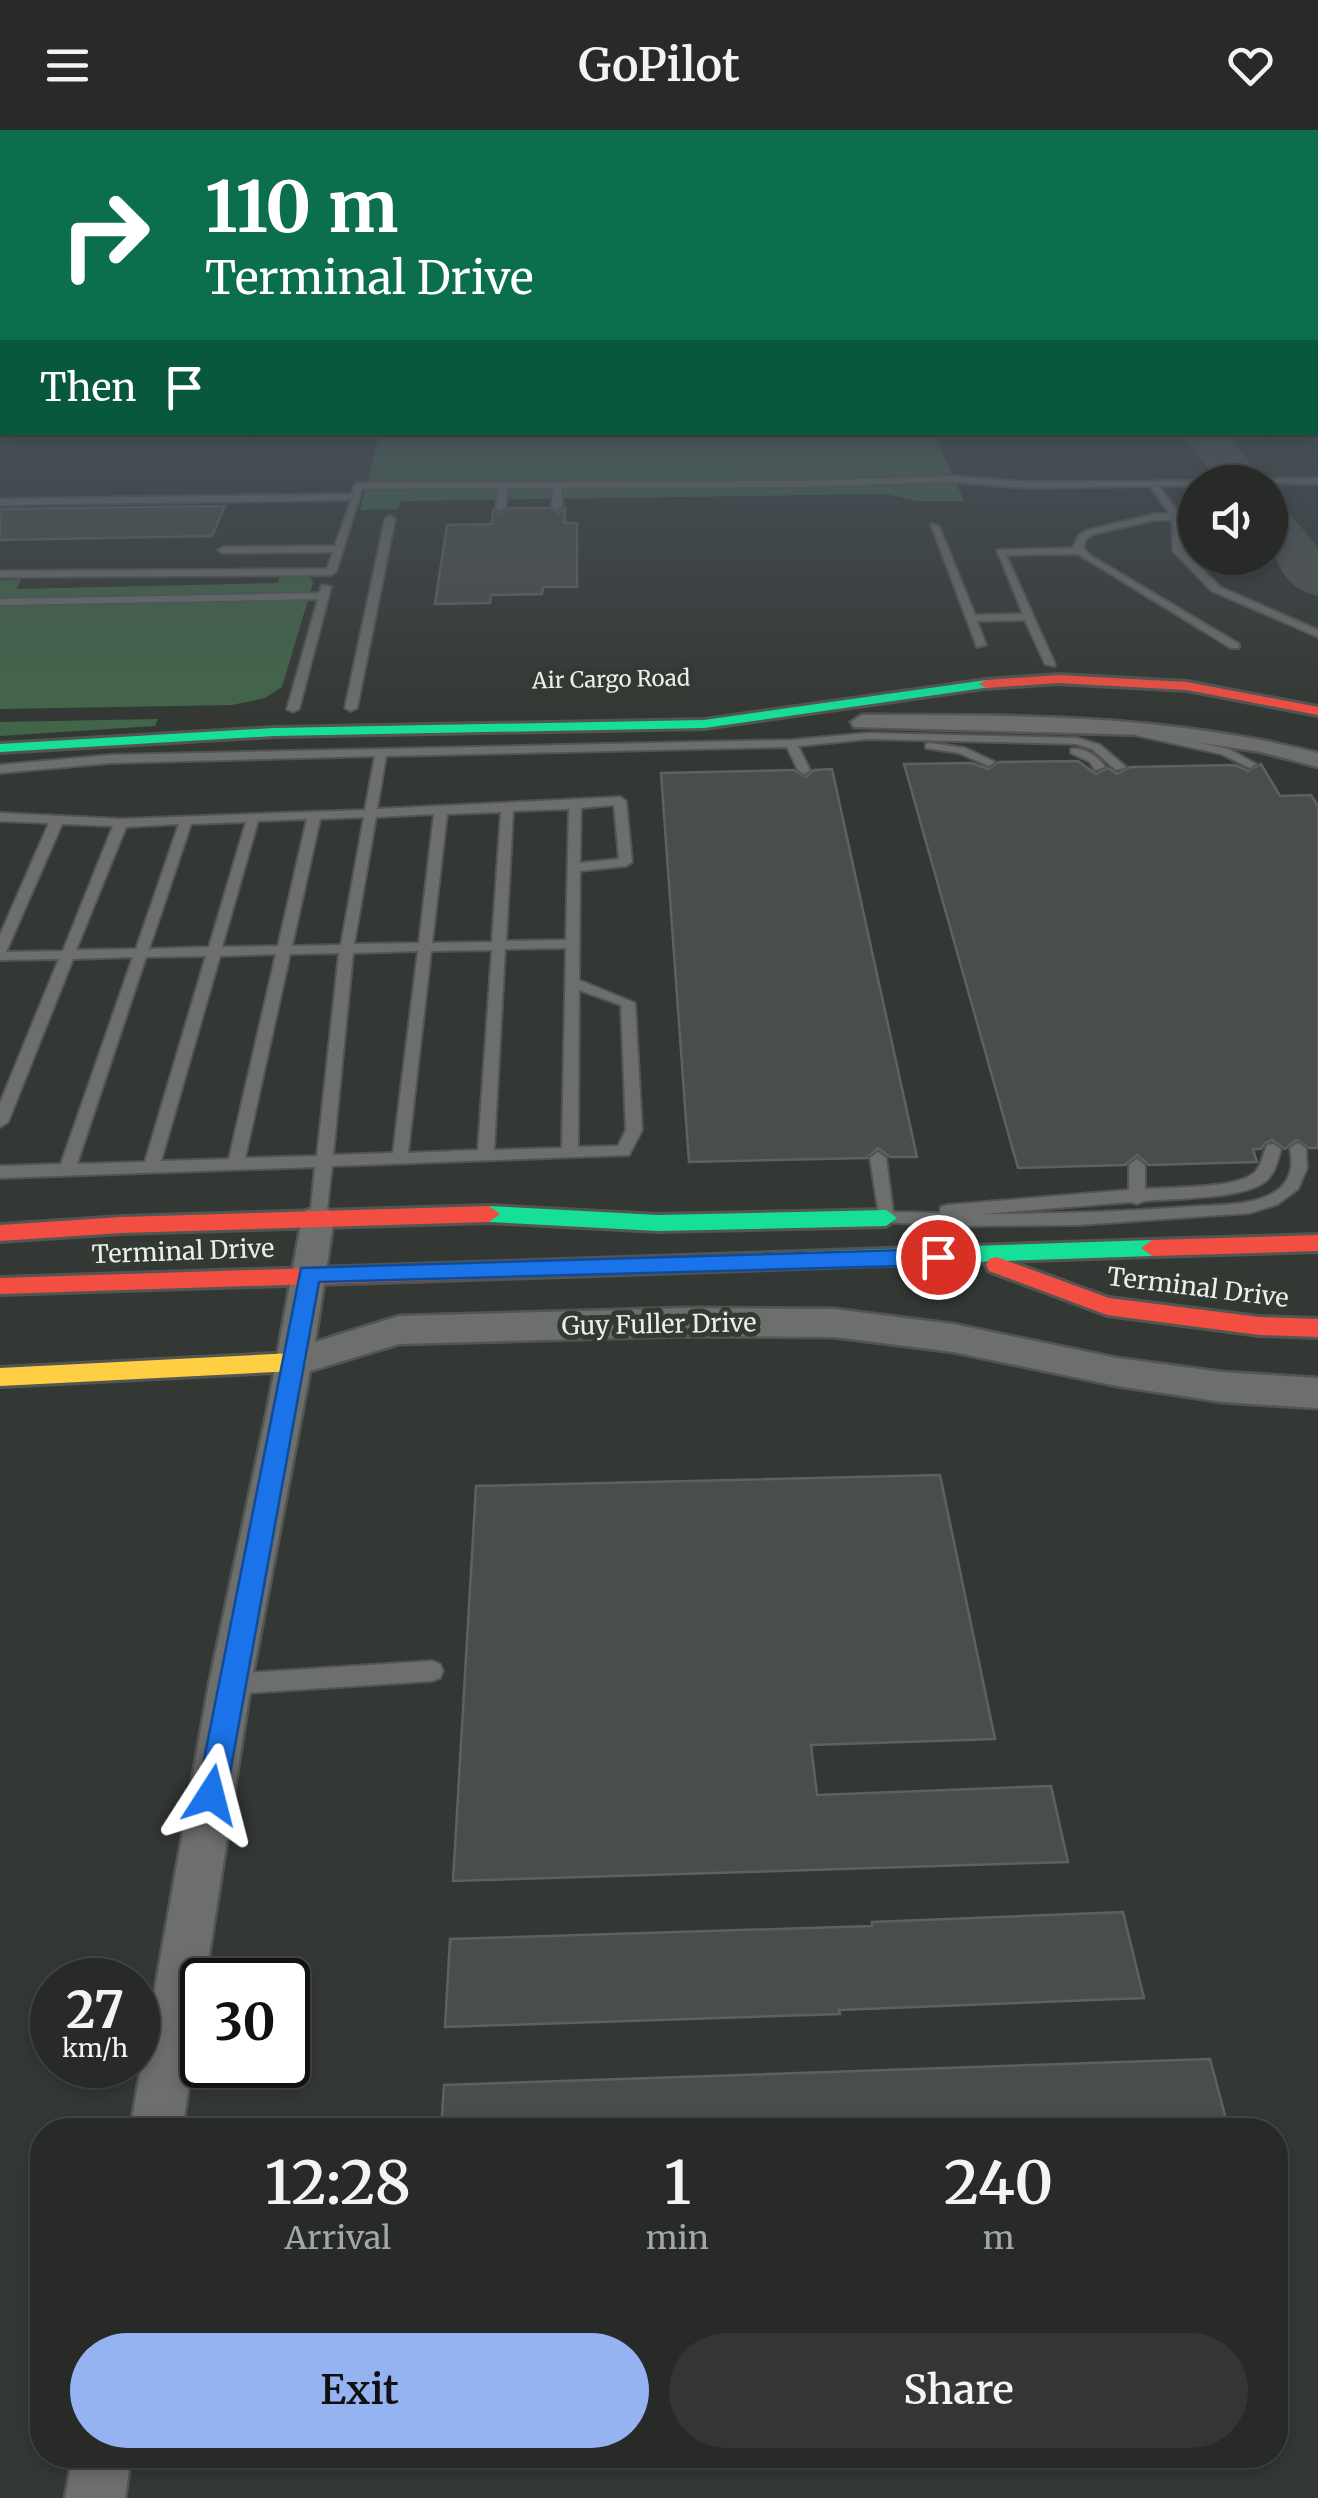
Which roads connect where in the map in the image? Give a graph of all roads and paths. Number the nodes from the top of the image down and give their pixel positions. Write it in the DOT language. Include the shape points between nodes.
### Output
graph roads {
  1 [pos="356,496"];
  2 [pos="326,497"];
  3 [pos="502,497"];
  4 [pos="557,497"];
  5 [pos="1162,497"];
  6 [pos="0,502"];
  7 [pos="501,508"];
  8 [pos="557,508"];
  9 [pos="1176,517"];
  10 [pos="390,519"];
  11 [pos="934,526"];
  12 [pos="336,549"];
  13 [pos="223,550"];
  14 [pos="1080,552"];
  15 [pos="331,572"];
  16 [pos="0,574"];
  17 [pos="323,596"];
  18 [pos="0,602"];
  19 [pos="971,618"];
  20 [pos="1030,618"];
  21 [pos="1318,634"];
  22 [pos="981,645"];
  23 [pos="1235,646"];
  24 [pos="1050,664"];
  25 [pos="1219,675"];
  26 [pos="351,708"];
  27 [pos="293,709"];
  28 [pos="254,710"];
  29 [pos="1318,710"];
  30 [pos="862,722"];
  31 [pos="704,724"];
  32 [pos="1100,724"];
  33 [pos="816,742"];
  34 [pos="791,744"];
  35 [pos="930,746"];
  36 [pos="0,748"];
  37 [pos="381,754"];
  38 [pos="1318,754"];
  39 [pos="990,762"];
  40 [pos="1250,764"];
  41 [pos="1099,767"];
  42 [pos="1120,767"];
  43 [pos="0,769"];
  44 [pos="804,770"];
  45 [pos="575,805"];
  46 [pos="507,808"];
  47 [pos="440,811"];
  48 [pos="370,814"];
  49 [pos="314,816"];
  50 [pos="0,817"];
  51 [pos="254,818"];
  52 [pos="57,820"];
  53 [pos="186,820"];
  54 [pos="121,823"];
  55 [pos="573,868"];
  56 [pos="571,944"];
  57 [pos="498,945"];
  58 [pos="424,946"];
  59 [pos="347,947"];
  60 [pos="284,949"];
  61 [pos="215,951"];
  62 [pos="141,953"];
  63 [pos="0,954"];
  64 [pos="67,954"];
  65 [pos="572,982"];
  66 [pos="0,1122"];
  67 [pos="1298,1148"];
  68 [pos="1273,1149"];
  69 [pos="570,1152"];
  70 [pos="486,1154"];
  71 [pos="400,1157"];
  72 [pos="878,1158"];
  73 [pos="324,1159"];
  74 [pos="236,1162"];
  75 [pos="1137,1165"];
  76 [pos="152,1166"];
  77 [pos="67,1170"];
  78 [pos="0,1172"];
  79 [pos="1137,1198"];
  80 [pos="318,1218"];
  81 [pos="886,1218"];
  82 [pos="746,1221"];
  83 [pos="0,1233"];
  84 [pos="1318,1244"];
  85 [pos="975,1256"];
  86 [pos="752,1263"];
  87 [pos="309,1274"];
  88 [pos="0,1286"];
  89 [pos="1318,1328"];
  90 [pos="294,1362"];
  91 [pos="0,1377"];
  92 [pos="1318,1393"];
  93 [pos="432,1672"];
  94 [pos="230,1684"];
  95 [pos="158,2118"];
  96 [pos="100,2468"];
  97 [pos="95,2498"];
  1 -- 12 [label="lane"];
  2 -- 6 [label="lane"];
  3 -- 7 [label="lane"];
  4 -- 8 [label="lane"];
  5 -- 9 [label="lane"];
  9 -- 14 [label="lane" via="1090,532 1079,542"];
  9 -- 21 [label="lane" via="1178,551 1216,589"];
  10 -- 26 [label="lane"];
  11 -- 19 [label="lane"];
  12 -- 13 [label="lane"];
  12 -- 15 [label="lane"];
  14 -- 20 [label="lane" via="1000,552"];
  14 -- 23 [label="lane"];
  15 -- 16 [label="lane"];
  15 -- 17 [label="lane"];
  17 -- 18 [label="lane"];
  17 -- 27 [label="lane"];
  19 -- 20 [label="lane"];
  19 -- 22 [label="lane"];
  20 -- 24 [label="lane"];
  24 -- 25 [label="main road, Air Cargo Road"];
  24 -- 26 [label="main road, Air Cargo Road" via="960,668 802,698"];
  26 -- 27 [label="main road, Air Cargo Road"];
  27 -- 28 [label="main road, Air Cargo Road"];
  29 -- 31 [label="main road" via="1142,682 1004,681"];
  30 -- 31 [label="main road"];
  30 -- 32 [label="street"];
  30 -- 38 [label="main road" via="1076,702 1206,712"];
  31 -- 36 [label="main road" via="256,733"];
  32 -- 38 [label="street" via="1226,736"];
  32 -- 40 [label="lane" via="1225,750"];
  33 -- 34 [label="lane"];
  33 -- 35 [label="lane"];
  33 -- 42 [label="lane" via="869,736 1052,738 1096,747"];
  34 -- 37 [label="lane"];
  34 -- 44 [label="lane"];
  35 -- 39 [label="lane"];
  35 -- 41 [label="lane" via="1063,748"];
  37 -- 43 [label="lane" via="110,759"];
  37 -- 48 [label="lane"];
  45 -- 46 [label="lane"];
  45 -- 55 [label="lane"];
  45 -- 55 [label="lane" via="620,800 626,862"];
  46 -- 47 [label="lane"];
  46 -- 57 [label="lane"];
  47 -- 48 [label="lane"];
  47 -- 58 [label="lane"];
  48 -- 49 [label="lane"];
  48 -- 59 [label="lane"];
  49 -- 51 [label="lane"];
  49 -- 60 [label="lane"];
  50 -- 52 [label="lane"];
  51 -- 53 [label="lane"];
  51 -- 61 [label="lane"];
  52 -- 54 [label="lane"];
  52 -- 63 [label="lane"];
  53 -- 54 [label="lane"];
  53 -- 62 [label="lane"];
  54 -- 64 [label="lane"];
  55 -- 56 [label="lane"];
  56 -- 57 [label="lane"];
  56 -- 65 [label="lane"];
  57 -- 58 [label="lane"];
  57 -- 70 [label="lane"];
  58 -- 59 [label="lane"];
  58 -- 71 [label="lane"];
  59 -- 60 [label="lane"];
  59 -- 73 [label="lane"];
  60 -- 61 [label="lane"];
  60 -- 74 [label="lane"];
  61 -- 62 [label="lane"];
  61 -- 76 [label="lane"];
  62 -- 64 [label="lane"];
  62 -- 77 [label="lane"];
  63 -- 64 [label="lane"];
  64 -- 66 [label="lane"];
  65 -- 69 [label="lane"];
  65 -- 69 [label="lane" via="628,1003 634,1130 623,1151"];
  67 -- 81 [label="lane" via="1302,1167 1290,1187 1244,1208 1019,1222"];
  68 -- 79 [label="lane" via="1268,1172 1249,1184"];
  69 -- 70 [label="lane"];
  70 -- 71 [label="lane"];
  71 -- 73 [label="lane"];
  72 -- 81 [label="lane"];
  73 -- 74 [label="lane"];
  73 -- 80 [label="lane"];
  74 -- 76 [label="lane"];
  75 -- 79 [label="lane"];
  76 -- 77 [label="lane"];
  77 -- 78 [label="lane"];
  79 -- 81 [label="lane"];
  80 -- 82 [label="main road" via="493,1214"];
  80 -- 83 [label="main road"];
  80 -- 87 [label="street"];
  81 -- 82 [label="main road"];
  82 -- 86 [label="main road"];
  84 -- 85 [label="main road"];
  85 -- 86 [label="main road, Terminal Drive"];
  85 -- 89 [label="main road, Terminal Drive" via="1107,1306"];
  86 -- 87 [label="main road, Terminal Drive"];
  87 -- 88 [label="main road, Terminal Drive"];
  87 -- 90 [label="street"];
  90 -- 91 [label="main road, Guy Fuller Drive"];
  90 -- 92 [label="street, Guy Fuller Drive" via="399,1330 834,1322 1117,1372"];
  90 -- 94 [label="street"];
  93 -- 94 [label="lane"];
  94 -- 95 [label="street"];
  96 -- 97 [label="street"];
}
